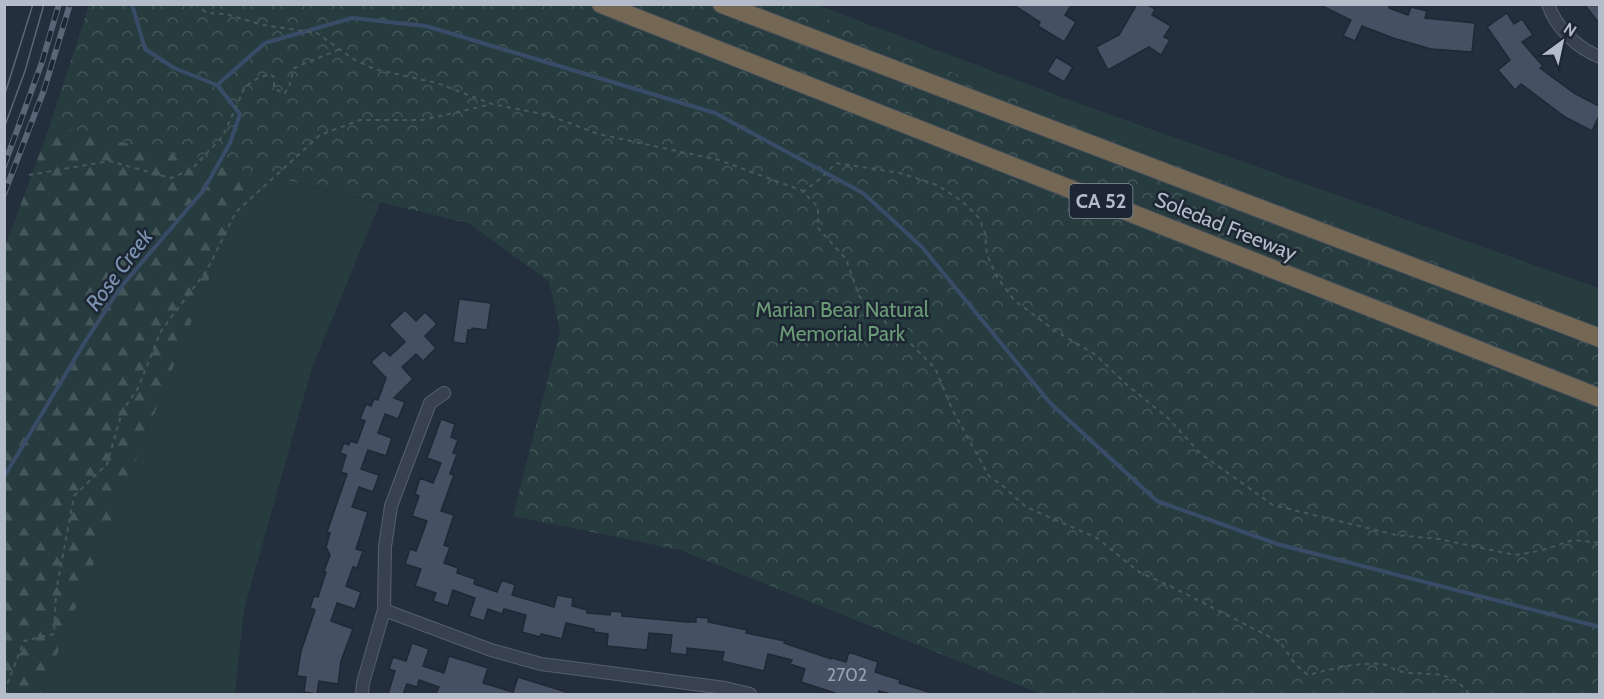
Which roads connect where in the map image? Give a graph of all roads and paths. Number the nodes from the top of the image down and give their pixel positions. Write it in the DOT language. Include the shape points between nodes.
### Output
graph roads {
  1 [pos="195,4"];
  2 [pos="602,4"];
  3 [pos="722,4"];
  4 [pos="757,4"];
  5 [pos="1548,4"];
  6 [pos="809,37"];
  7 [pos="340,50"];
  8 [pos="1599,57"];
  9 [pos="492,104"];
  10 [pos="29,175"];
  11 [pos="803,192"];
  12 [pos="1599,338"];
  13 [pos="444,393"];
  14 [pos="1599,398"];
  15 [pos="1599,543"];
  16 [pos="384,610"];
  17 [pos="4,692"];
  18 [pos="362,694"];
  19 [pos="750,694"];
  20 [pos="1469,694"];
  1 -- 7 [label="path" via="207,13 317,33"];
  2 -- 14 [label="highway, Soledad Freeway / CA 52"];
  3 -- 6 [label="highway"];
  4 -- 6 [label="highway"];
  5 -- 8 [label="street" via="1551,15 1570,38"];
  6 -- 12 [label="highway, Soledad Freeway / CA 52"];
  7 -- 9 [label="path" via="374,69 436,83"];
  7 -- 10 [label="path" via="294,68 284,94 274,88 274,77 270,74 246,87 222,136 192,169 171,178 110,160"];
  9 -- 11 [label="path" via="548,115 598,134 719,160"];
  9 -- 17 [label="path" via="423,120 360,120 320,135 236,212 207,270 161,331 138,388 122,412 107,464 75,496 56,592 54,634 24,641"];
  11 -- 15 [label="path" via="836,163 900,173 937,185 962,201 979,218 987,255 1014,300 1096,355 1168,418 1202,454 1273,505 1396,535 1439,539 1515,555 1573,540"];
  11 -- 20 [label="path" via="818,207 818,228 846,259 859,296 935,368 989,476 1026,507 1096,538 1138,572 1280,642 1308,675 1384,664 1401,672 1450,677"];
  13 -- 16 [label="street" via="430,403 391,506 385,547"];
  16 -- 18 [label="street"];
  16 -- 19 [label="street" via="491,650 541,664"];
}
